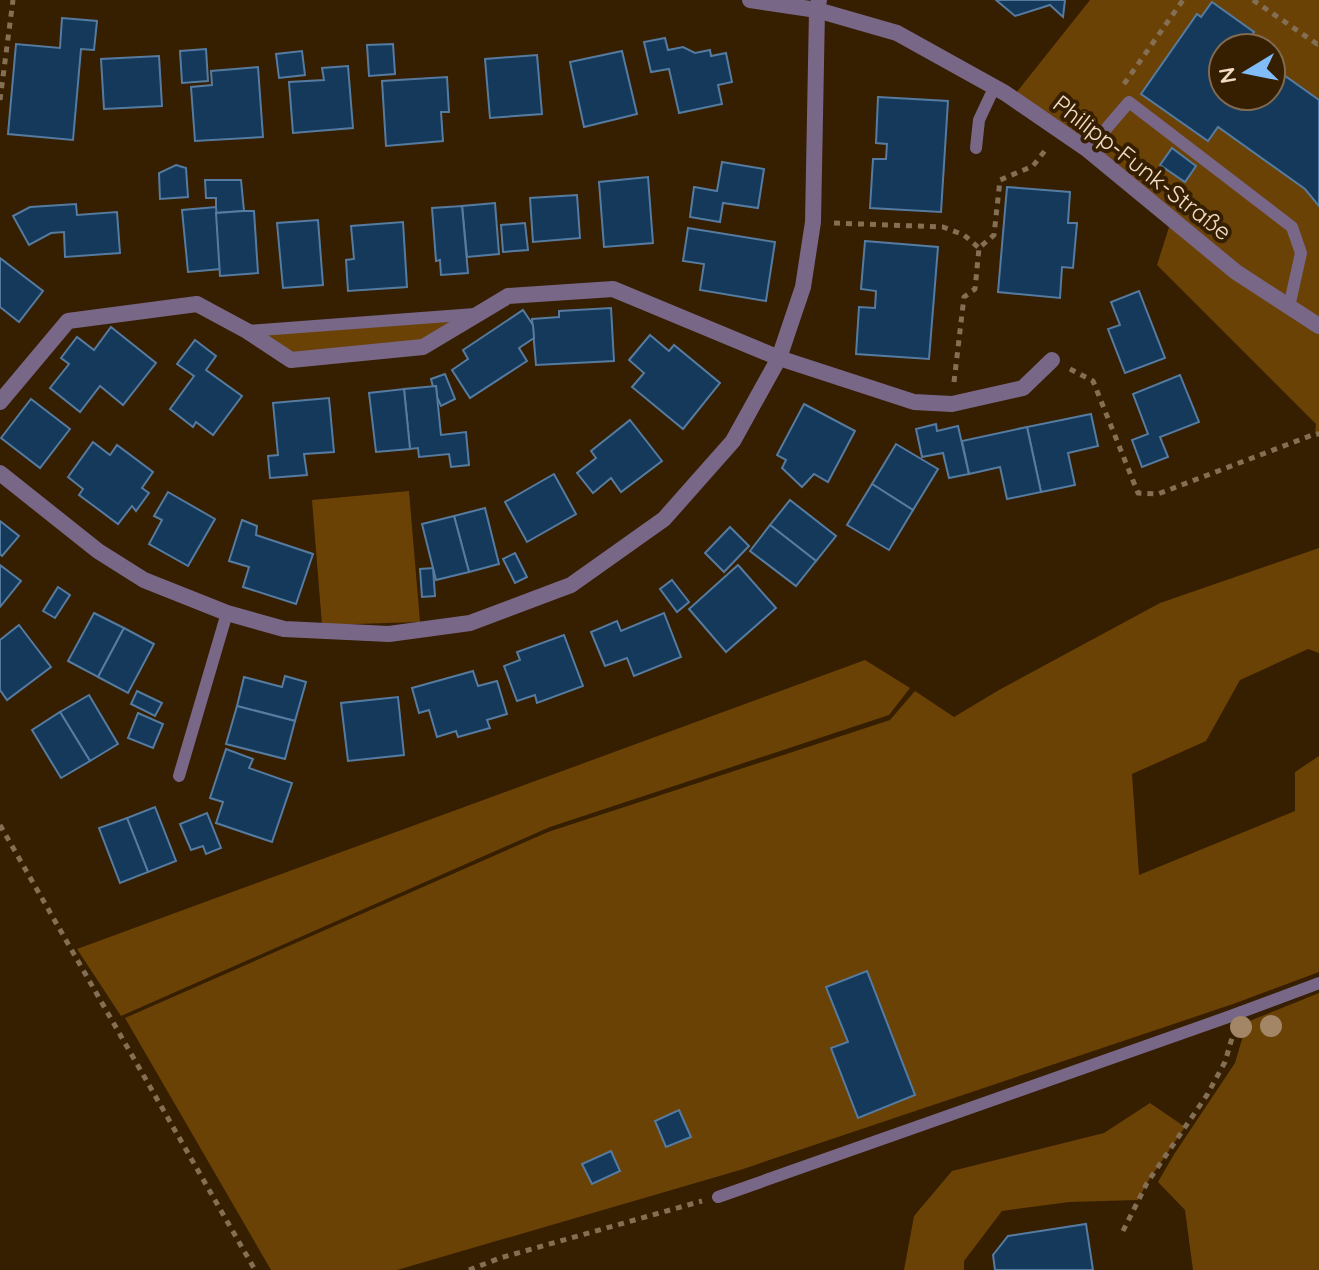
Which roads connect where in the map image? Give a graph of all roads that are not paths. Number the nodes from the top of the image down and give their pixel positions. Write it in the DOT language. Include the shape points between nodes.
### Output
graph roads {
  1 [pos="750,0"];
  2 [pos="818,5"];
  3 [pos="994,88"];
  4 [pos="976,148"];
  5 [pos="1088,150"];
  6 [pos="1289,307"];
  7 [pos="479,313"];
  8 [pos="1319,326"];
  9 [pos="247,331"];
  10 [pos="779,358"];
  11 [pos="1052,360"];
  12 [pos="0,402"];
  13 [pos="0,473"];
  14 [pos="227,613"];
  15 [pos="179,776"];
  16 [pos="1319,983"];
  17 [pos="718,1197"];
  1 -- 2 [label="street, Philipp-Funk-Straße"];
  2 -- 3 [label="street, Philipp-Funk-Straße" via="897,33"];
  2 -- 10 [label="street" via="813,222 803,287"];
  3 -- 4 [label="lane" via="979,120"];
  3 -- 5 [label="street, Philipp-Funk-Straße"];
  5 -- 6 [label="street, Philipp-Funk-Straße" via="1236,272"];
  5 -- 6 [label="lane" via="1129,102 1292,227 1301,253"];
  6 -- 8 [label="street, Philipp-Funk-Straße"];
  7 -- 9 [label="lane"];
  7 -- 9 [label="street" via="423,347 291,360"];
  7 -- 10 [label="street" via="508,296 613,289"];
  9 -- 12 [label="street" via="197,304 68,321"];
  10 -- 11 [label="street" via="914,402 952,404 1023,388"];
  10 -- 14 [label="street" via="733,441 664,519 571,585 470,623 389,634 284,629"];
  13 -- 14 [label="street" via="98,551 144,580"];
  14 -- 15 [label="lane"];
  16 -- 17 [label="lane"];
}
